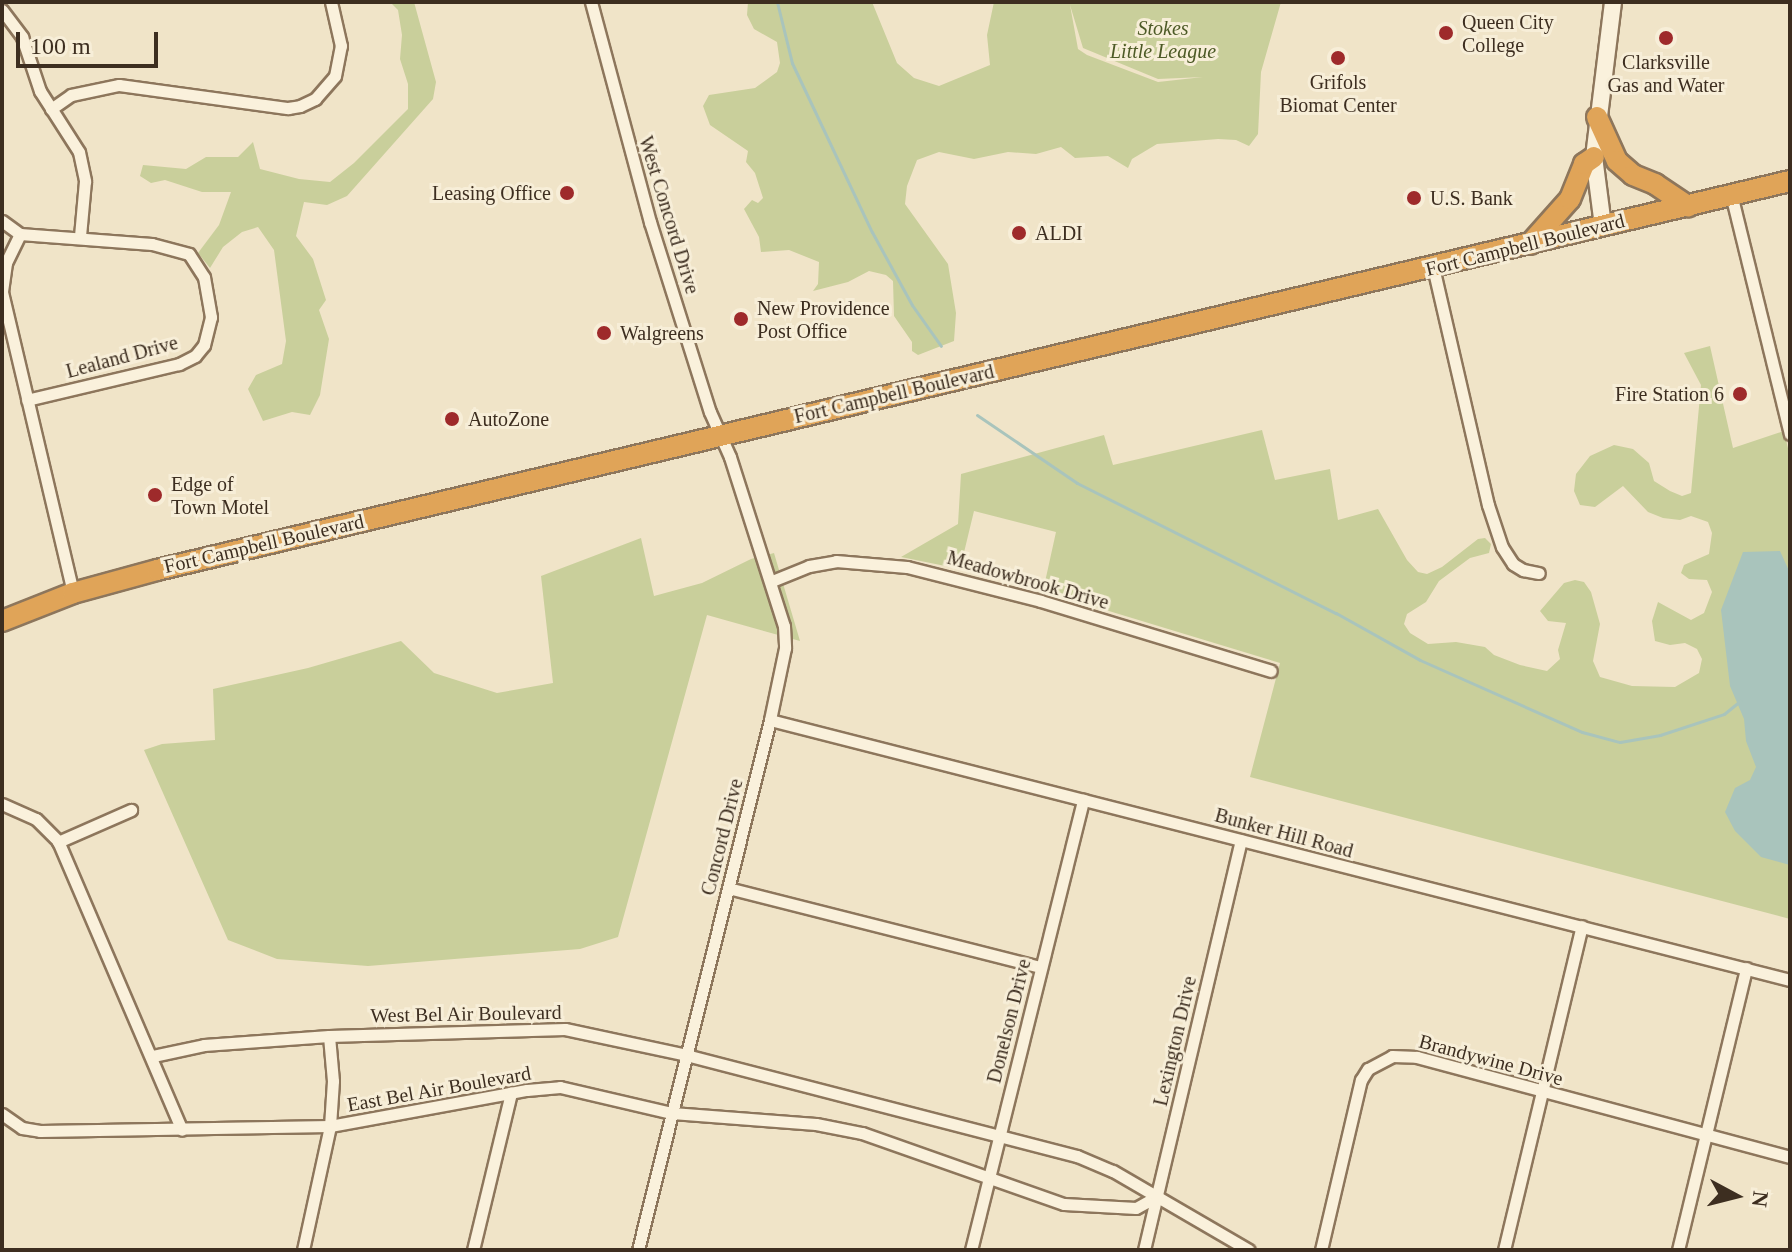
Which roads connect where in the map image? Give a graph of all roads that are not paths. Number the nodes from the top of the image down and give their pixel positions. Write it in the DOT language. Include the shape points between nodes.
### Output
graph roads {
  1 [pos="331,2"];
  2 [pos="591,2"];
  3 [pos="1613,2"];
  4 [pos="2,10"];
  5 [pos="51,109"];
  6 [pos="1597,117"];
  7 [pos="1594,157"];
  8 [pos="1790,181"];
  9 [pos="1731,194"];
  10 [pos="1688,206"];
  11 [pos="2,221"];
  12 [pos="1603,226"];
  13 [pos="20,234"];
  14 [pos="80,236"];
  15 [pos="1530,244"];
  16 [pos="1433,267"];
  17 [pos="27,400"];
  18 [pos="1789,428"];
  19 [pos="720,436"];
  20 [pos="1539,573"];
  21 [pos="772,581"];
  22 [pos="73,593"];
  23 [pos="2,621"];
  24 [pos="1271,671"];
  25 [pos="770,720"];
  26 [pos="1083,800"];
  27 [pos="2,804"];
  28 [pos="131,810"];
  29 [pos="1241,840"];
  30 [pos="58,842"];
  31 [pos="728,888"];
  32 [pos="1582,926"];
  33 [pos="1041,967"];
  34 [pos="1746,968"];
  35 [pos="1790,980"];
  36 [pos="329,1036"];
  37 [pos="686,1055"];
  38 [pos="153,1056"];
  39 [pos="511,1093"];
  40 [pos="1542,1093"];
  41 [pos="672,1113"];
  42 [pos="2,1114"];
  43 [pos="330,1126"];
  44 [pos="182,1130"];
  45 [pos="1705,1135"];
  46 [pos="999,1136"];
  47 [pos="1790,1157"];
  48 [pos="988,1179"];
  49 [pos="1156,1197"];
  50 [pos="303,1250"];
  51 [pos="473,1250"];
  52 [pos="638,1250"];
  53 [pos="971,1250"];
  54 [pos="1144,1250"];
  55 [pos="1249,1250"];
  56 [pos="1321,1250"];
  57 [pos="1504,1250"];
  58 [pos="1678,1250"];
  1 -- 5 [label="street" via="340,59 326,89 300,106 119,85 71,95"];
  2 -- 19 [label="street, West Concord Drive" via="650,222"];
  3 -- 6 [label="street"];
  4 -- 5 [label="street" via="22,37"];
  5 -- 14 [label="street" via="85,167"];
  6 -- 7 [label="street"];
  6 -- 10 [label="highway" via="1617,161"];
  7 -- 12 [label="street"];
  7 -- 15 [label="highway" via="1584,164 1570,199"];
  8 -- 9 [label="highway, Fort Campbell Boulevard"];
  9 -- 10 [label="highway, Fort Campbell Boulevard"];
  9 -- 18 [label="street"];
  10 -- 12 [label="highway, Fort Campbell Boulevard"];
  11 -- 13 [label="street"];
  12 -- 15 [label="highway, Fort Campbell Boulevard"];
  13 -- 14 [label="street, Lealand Drive"];
  13 -- 17 [label="street" via="6,263 2,292"];
  14 -- 17 [label="street, Lealand Drive" via="172,246 189,254 208,291 208,335 195,356 179,364"];
  15 -- 16 [label="highway, Fort Campbell Boulevard"];
  16 -- 19 [label="highway, Fort Campbell Boulevard"];
  16 -- 20 [label="street" via="1502,547 1513,564"];
  17 -- 22 [label="street"];
  19 -- 21 [label="street, Concord Drive"];
  19 -- 22 [label="highway, Fort Campbell Boulevard"];
  21 -- 24 [label="street, Meadowbrook Drive" via="836,561 907,567 1041,601"];
  21 -- 25 [label="street, Concord Drive" via="785,648"];
  22 -- 23 [label="highway, Fort Campbell Boulevard"];
  25 -- 26 [label="street, Bunker Hill Road"];
  25 -- 31 [label="street, Concord Drive"];
  26 -- 29 [label="street, Bunker Hill Road"];
  26 -- 33 [label="street, Donelson Drive"];
  27 -- 30 [label="street" via="36,819"];
  28 -- 30 [label="street"];
  29 -- 32 [label="street, Bunker Hill Road"];
  29 -- 49 [label="street, Lexington Drive"];
  30 -- 38 [label="street"];
  31 -- 33 [label="street"];
  31 -- 37 [label="street, Concord Drive"];
  32 -- 34 [label="street, Bunker Hill Road"];
  32 -- 40 [label="street"];
  33 -- 46 [label="street, Donelson Drive"];
  34 -- 35 [label="street, Bunker Hill Road"];
  34 -- 45 [label="street"];
  36 -- 37 [label="street, West Bel Air Boulevard" via="544,1027"];
  36 -- 38 [label="street, West Bel Air Boulevard" via="204,1045"];
  36 -- 43 [label="street"];
  37 -- 41 [label="street, Concord Drive"];
  37 -- 46 [label="street, West Bel Air Boulevard"];
  38 -- 44 [label="street"];
  39 -- 41 [label="street, East Bel Air Boulevard" via="560,1087"];
  39 -- 43 [label="street, East Bel Air Boulevard"];
  39 -- 51 [label="street"];
  40 -- 45 [label="street, Brandywine Drive"];
  40 -- 56 [label="street, Brandywine Drive" via="1417,1057 1380,1059 1361,1080"];
  40 -- 57 [label="street"];
  41 -- 48 [label="street, East Bel Air Boulevard" via="816,1124 862,1133"];
  41 -- 52 [label="street, Concord Drive"];
  42 -- 44 [label="street, East Bel Air Boulevard" via="22,1128 40,1131"];
  43 -- 44 [label="street, East Bel Air Boulevard"];
  43 -- 50 [label="street"];
  45 -- 47 [label="street, Brandywine Drive"];
  45 -- 58 [label="street"];
  46 -- 48 [label="street, Donelson Drive"];
  46 -- 49 [label="street, West Bel Air Boulevard" via="1077,1156"];
  48 -- 49 [label="street, East Bel Air Boulevard" via="1075,1206 1136,1208"];
  48 -- 53 [label="street, Donelson Drive"];
  49 -- 54 [label="street, Lexington Drive"];
  49 -- 55 [label="street, West Bel Air Boulevard"];
}
